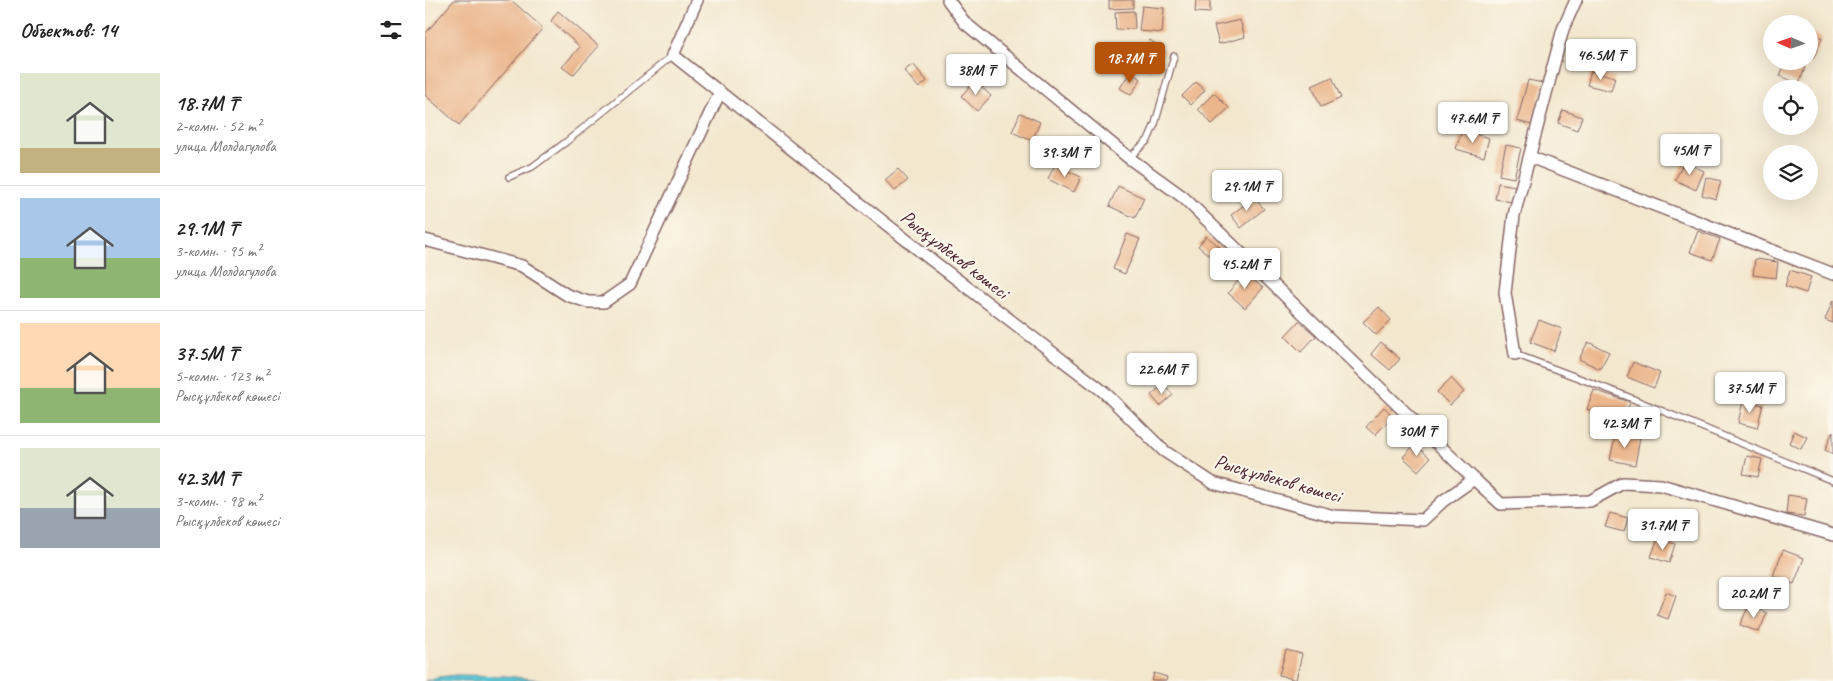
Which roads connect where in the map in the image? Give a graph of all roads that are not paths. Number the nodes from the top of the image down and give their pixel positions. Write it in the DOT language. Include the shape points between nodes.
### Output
graph roads {
  1 [pos="697,0"];
  2 [pos="949,0"];
  3 [pos="1576,0"];
  4 [pos="673,55"];
  5 [pos="1174,56"];
  6 [pos="720,92"];
  7 [pos="1530,157"];
  8 [pos="1129,158"];
  9 [pos="509,177"];
  10 [pos="425,240"];
  11 [pos="1833,274"];
  12 [pos="1515,354"];
  13 [pos="1474,479"];
  14 [pos="1833,481"];
  15 [pos="1833,535"];
  1 -- 4 [label="street"];
  2 -- 8 [label="street" via="965,23"];
  3 -- 7 [label="street" via="1563,29"];
  4 -- 6 [label="street, Рысқұлбеков көшесі"];
  4 -- 9 [label="lane" via="566,142 531,167"];
  5 -- 8 [label="lane" via="1148,140"];
  6 -- 10 [label="street" via="630,284 604,302 587,302 567,295 522,266"];
  6 -- 13 [label="street, Рысқұлбеков көшесі" via="1104,392 1164,451 1213,482 1334,516 1423,520"];
  7 -- 11 [label="street"];
  7 -- 12 [label="street" via="1514,216 1505,293"];
  8 -- 13 [label="street" via="1183,197"];
  12 -- 14 [label="lane"];
  13 -- 15 [label="street" via="1501,504 1590,501 1623,483 1661,485"];
}
